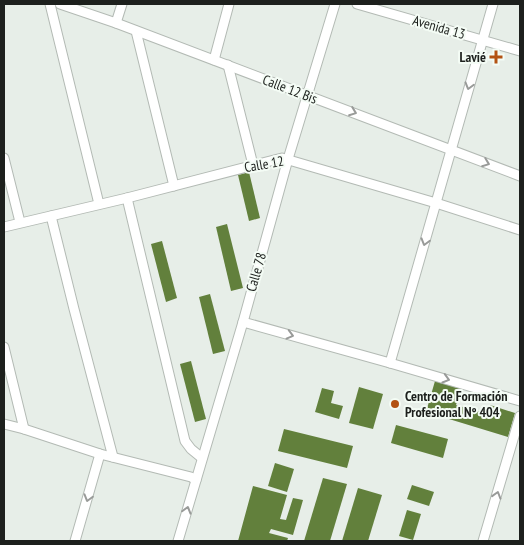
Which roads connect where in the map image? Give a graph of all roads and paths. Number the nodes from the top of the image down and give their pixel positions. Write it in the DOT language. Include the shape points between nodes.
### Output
graph roads {
  1 [pos="50,4"];
  2 [pos="60,4"];
  3 [pos="122,4"];
  4 [pos="229,4"];
  5 [pos="335,4"];
  6 [pos="356,4"];
  7 [pos="493,4"];
  8 [pos="116,23"];
  9 [pos="136,31"];
  10 [pos="483,39"];
  11 [pos="520,50"];
  12 [pos="214,60"];
  13 [pos="228,65"];
  14 [pos="307,95"];
  15 [pos="451,150"];
  16 [pos="4,158"];
  17 [pos="288,159"];
  18 [pos="253,165"];
  19 [pos="520,176"];
  20 [pos="174,186"];
  21 [pos="127,198"];
  22 [pos="436,203"];
  23 [pos="98,204"];
  24 [pos="51,216"];
  25 [pos="20,222"];
  26 [pos="4,227"];
  27 [pos="520,230"];
  28 [pos="242,322"];
  29 [pos="4,347"];
  30 [pos="390,363"];
  31 [pos="520,401"];
  32 [pos="520,416"];
  33 [pos="4,424"];
  34 [pos="24,429"];
  35 [pos="100,454"];
  36 [pos="112,457"];
  37 [pos="202,458"];
  38 [pos="196,480"];
  39 [pos="75,541"];
  40 [pos="178,541"];
  41 [pos="483,541"];
  1 -- 23 [label="street"];
  2 -- 8 [label="street, Calle 12 Bis"];
  3 -- 8 [label="street"];
  4 -- 12 [label="street"];
  5 -- 14 [label="street, Calle 78"];
  6 -- 10 [label="street, Avenida 13"];
  7 -- 10 [label="street"];
  8 -- 9 [label="street, Calle 12 Bis"];
  9 -- 12 [label="street, Calle 12 Bis"];
  9 -- 20 [label="street"];
  10 -- 11 [label="street, Avenida 13"];
  10 -- 15 [label="street, one-way"];
  12 -- 13 [label="street, Calle 12 Bis"];
  13 -- 14 [label="street, Calle 12 Bis"];
  13 -- 18 [label="street"];
  14 -- 15 [label="street, Calle 12 Bis, one-way"];
  14 -- 17 [label="street, Calle 78"];
  15 -- 19 [label="street, Calle 12 Bis, one-way"];
  15 -- 22 [label="street"];
  16 -- 25 [label="street"];
  17 -- 18 [label="street, Calle 12"];
  17 -- 22 [label="street, Calle 12"];
  17 -- 28 [label="street, Calle 78"];
  18 -- 20 [label="street, Calle 12"];
  20 -- 21 [label="street, Calle 12"];
  21 -- 23 [label="street, Calle 12"];
  21 -- 37 [label="street" via="185,441"];
  22 -- 27 [label="street, Calle 12"];
  22 -- 30 [label="street, one-way"];
  23 -- 24 [label="street, Calle 12"];
  24 -- 25 [label="street, Calle 12"];
  24 -- 36 [label="street"];
  25 -- 26 [label="street, Calle 12"];
  28 -- 30 [label="street, one-way"];
  28 -- 37 [label="street, Calle 78"];
  29 -- 34 [label="street"];
  30 -- 31 [label="street, one-way"];
  41 -- 32 [label="street, one-way"];
  33 -- 34 [label="street"];
  34 -- 35 [label="street"];
  35 -- 36 [label="street"];
  35 -- 39 [label="street, one-way"];
  36 -- 38 [label="street"];
  37 -- 38 [label="street, Calle 78"];
  40 -- 38 [label="street, Calle 78, one-way"];
}
